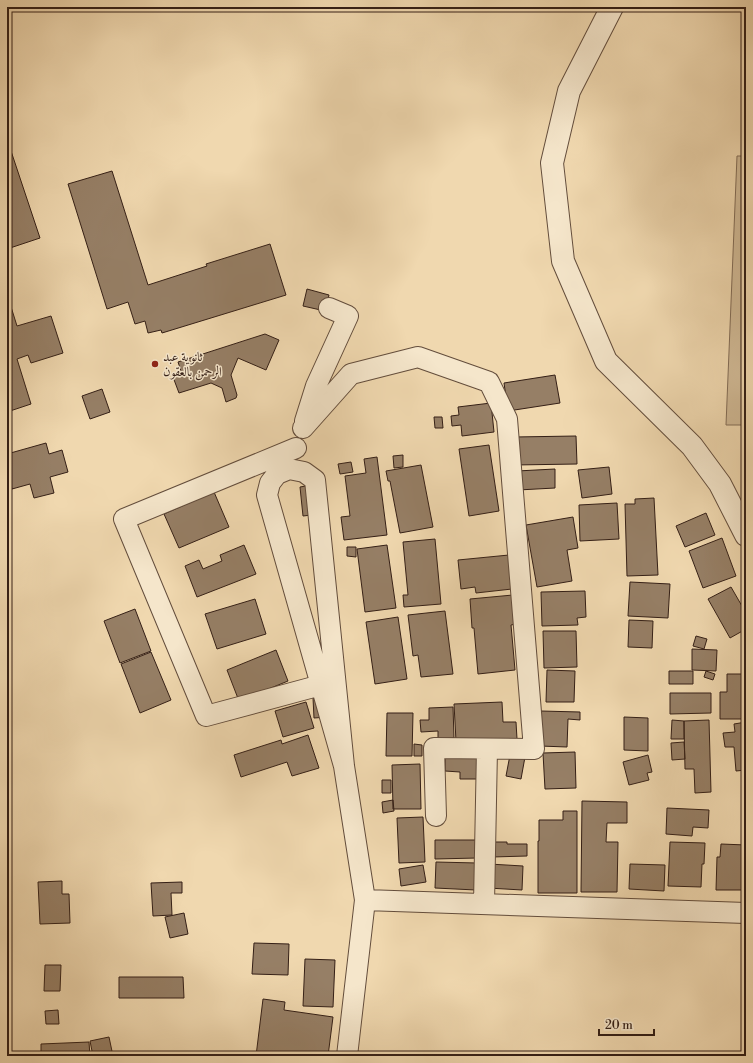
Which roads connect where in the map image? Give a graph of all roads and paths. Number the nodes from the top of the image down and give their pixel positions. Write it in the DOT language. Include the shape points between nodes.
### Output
graph roads {
  1 [pos="612,7"];
  2 [pos="329,308"];
  3 [pos="303,428"];
  4 [pos="296,448"];
  5 [pos="289,469"];
  6 [pos="746,535"];
  7 [pos="321,685"];
  8 [pos="487,749"];
  9 [pos="344,766"];
  10 [pos="436,816"];
  11 [pos="365,900"];
  12 [pos="484,904"];
  13 [pos="746,913"];
  14 [pos="347,1056"];
  1 -- 6 [label="street" via="569,91 552,163 563,261 606,361 692,446 720,484"];
  2 -- 3 [label="street" via="348,316 316,386"];
  3 -- 4 [label="street"];
  3 -- 8 [label="street" via="352,374 418,357 489,382 507,419 534,749"];
  4 -- 5 [label="street"];
  4 -- 7 [label="street" via="124,519 206,716"];
  5 -- 7 [label="street" via="277,474 270,483 267,495"];
  5 -- 9 [label="street" via="304,472 315,480"];
  7 -- 9 [label="street"];
  8 -- 10 [label="street" via="434,748"];
  8 -- 12 [label="street"];
  9 -- 11 [label="street"];
  11 -- 12 [label="street"];
  11 -- 14 [label="street"];
  12 -- 13 [label="street"];
}
